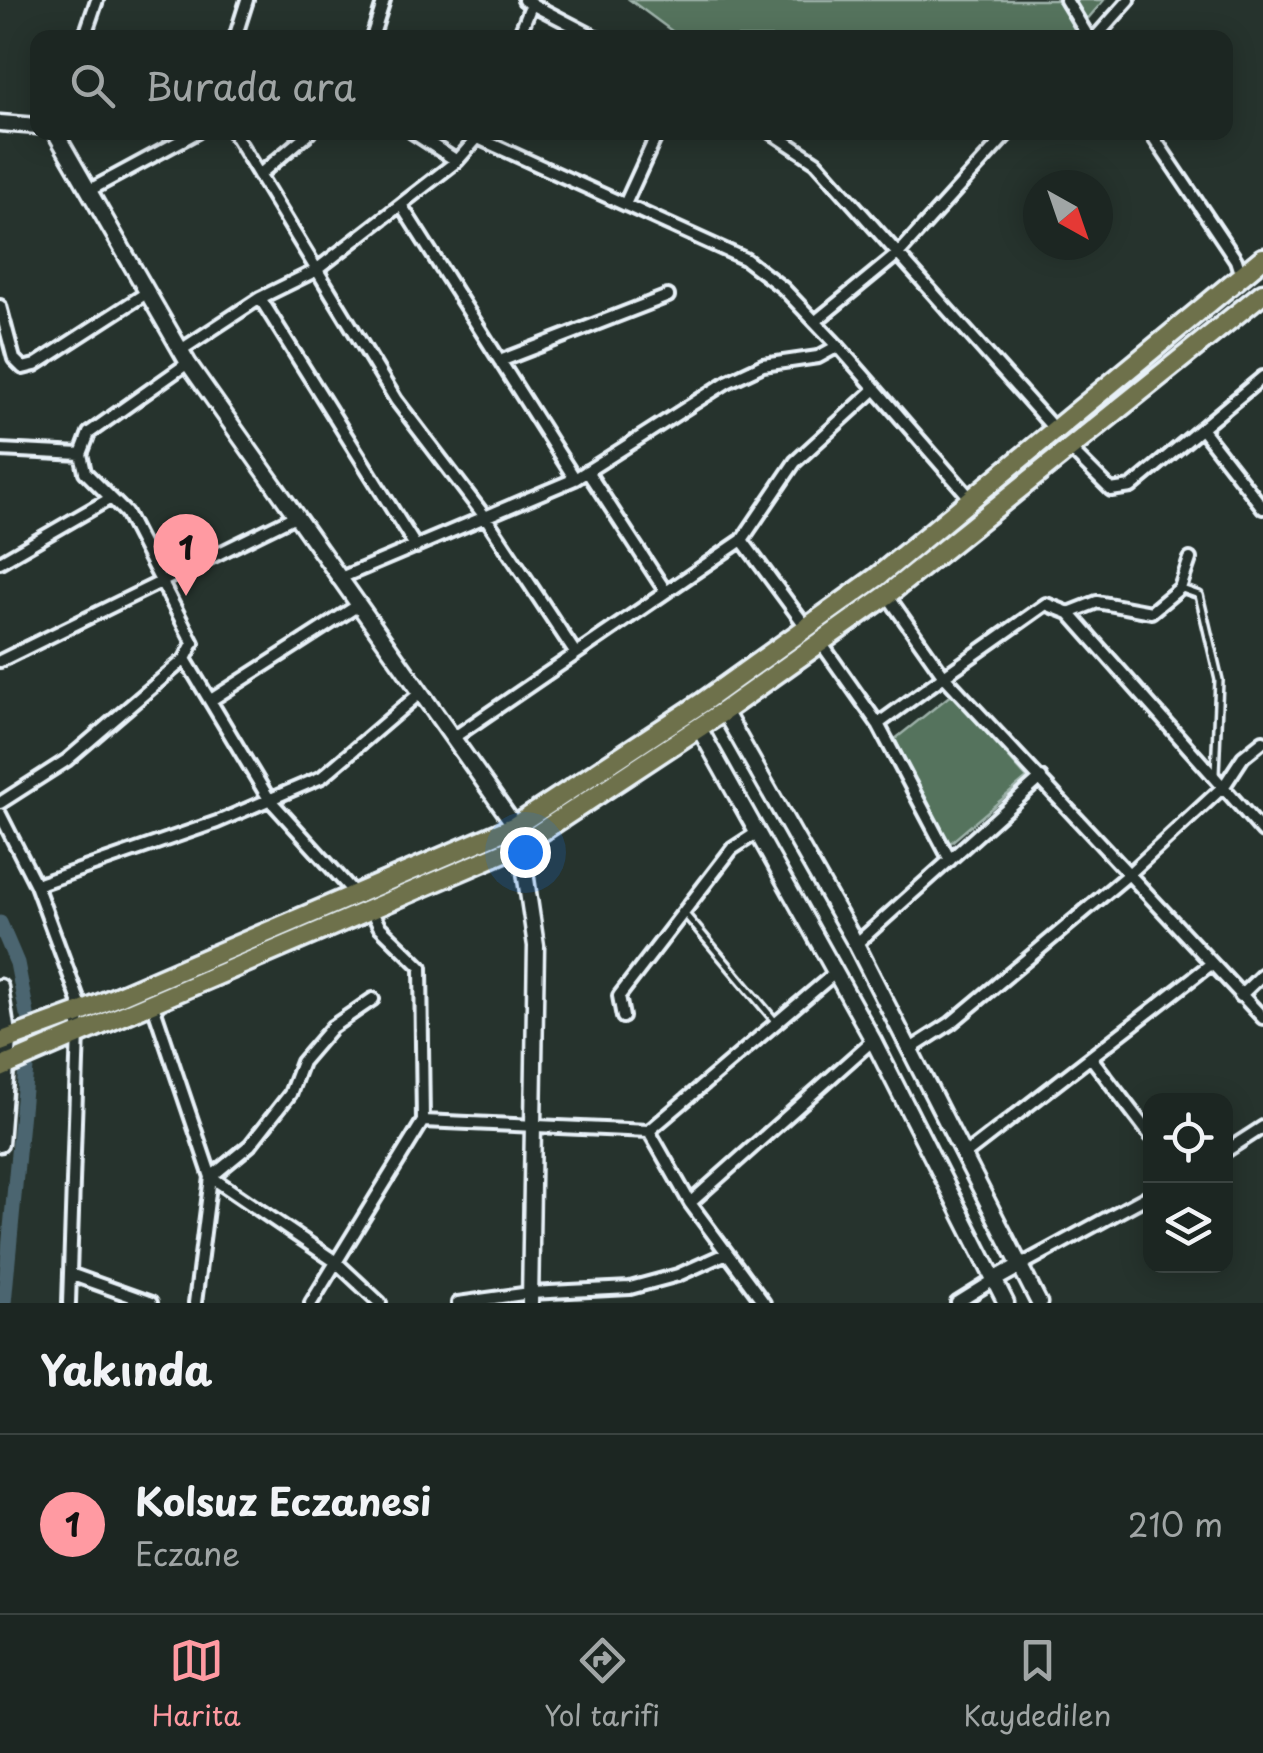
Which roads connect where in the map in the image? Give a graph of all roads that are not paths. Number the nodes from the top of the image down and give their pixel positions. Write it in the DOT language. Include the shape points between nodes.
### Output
graph roads {
  1 [pos="97,0"];
  2 [pos="247,0"];
  3 [pos="384,0"];
  4 [pos="1066,0"];
  5 [pos="1130,0"];
  6 [pos="528,2"];
  7 [pos="87,30"];
  8 [pos="238,30"];
  9 [pos="375,30"];
  10 [pos="520,30"];
  11 [pos="582,30"];
  12 [pos="1087,30"];
  13 [pos="1100,30"];
  14 [pos="0,123"];
  15 [pos="30,125"];
  16 [pos="59,140"];
  17 [pos="182,140"];
  18 [pos="238,140"];
  19 [pos="300,140"];
  20 [pos="425,140"];
  21 [pos="475,140"];
  22 [pos="490,140"];
  23 [pos="654,140"];
  24 [pos="783,140"];
  25 [pos="1002,140"];
  26 [pos="1155,140"];
  27 [pos="458,161"];
  28 [pos="258,175"];
  29 [pos="88,190"];
  30 [pos="626,202"];
  31 [pos="400,205"];
  32 [pos="900,252"];
  33 [pos="1261,260"];
  34 [pos="1239,268"];
  35 [pos="315,271"];
  36 [pos="148,292"];
  37 [pos="1263,294"];
  38 [pos="668,296"];
  39 [pos="260,298"];
  40 [pos="0,306"];
  41 [pos="816,322"];
  42 [pos="838,346"];
  43 [pos="184,356"];
  44 [pos="500,361"];
  45 [pos="1263,377"];
  46 [pos="874,390"];
  47 [pos="1203,431"];
  48 [pos="1056,432"];
  49 [pos="1070,449"];
  50 [pos="0,450"];
  51 [pos="81,454"];
  52 [pos="588,471"];
  53 [pos="575,478"];
  54 [pos="111,498"];
  55 [pos="972,500"];
  56 [pos="1263,508"];
  57 [pos="293,518"];
  58 [pos="486,518"];
  59 [pos="742,540"];
  60 [pos="416,547"];
  61 [pos="1190,559"];
  62 [pos="0,562"];
  63 [pos="338,579"];
  64 [pos="164,584"];
  65 [pos="1180,588"];
  66 [pos="666,592"];
  67 [pos="887,596"];
  68 [pos="358,606"];
  69 [pos="1069,613"];
  70 [pos="814,636"];
  71 [pos="574,651"];
  72 [pos="185,659"];
  73 [pos="0,661"];
  74 [pos="944,676"];
  75 [pos="420,693"];
  76 [pos="210,700"];
  77 [pos="724,711"];
  78 [pos="878,724"];
  79 [pos="699,728"];
  80 [pos="453,738"];
  81 [pos="1263,741"];
  82 [pos="1041,778"];
  83 [pos="1220,782"];
  84 [pos="270,799"];
  85 [pos="0,802"];
  86 [pos="0,814"];
  87 [pos="758,832"];
  88 [pos="1263,832"];
  89 [pos="518,835"];
  90 [pos="950,860"];
  91 [pos="1130,873"];
  92 [pos="36,885"];
  93 [pos="364,903"];
  94 [pos="684,912"];
  95 [pos="856,944"];
  96 [pos="1211,964"];
  97 [pos="836,972"];
  98 [pos="1263,974"];
  99 [pos="0,987"];
  100 [pos="1240,996"];
  101 [pos="373,1000"];
  102 [pos="152,1005"];
  103 [pos="79,1012"];
  104 [pos="624,1017"];
  105 [pos="1263,1018"];
  106 [pos="776,1023"];
  107 [pos="78,1036"];
  108 [pos="873,1040"];
  109 [pos="4,1041"];
  110 [pos="910,1050"];
  111 [pos="1092,1058"];
  112 [pos="4,1068"];
  113 [pos="423,1121"];
  114 [pos="533,1123"];
  115 [pos="1143,1126"];
  116 [pos="1263,1127"];
  117 [pos="649,1131"];
  118 [pos="0,1144"];
  119 [pos="1233,1146"];
  120 [pos="963,1156"];
  121 [pos="212,1177"];
  122 [pos="1143,1199"];
  123 [pos="690,1203"];
  124 [pos="727,1253"];
  125 [pos="336,1262"];
  126 [pos="1021,1265"];
  127 [pos="70,1274"];
  128 [pos="994,1280"];
  129 [pos="530,1298"];
  130 [pos="68,1303"];
  131 [pos="150,1303"];
  132 [pos="195,1303"];
  133 [pos="311,1303"];
  134 [pos="380,1303"];
  135 [pos="458,1303"];
  136 [pos="764,1303"];
  137 [pos="957,1303"];
  138 [pos="1006,1303"];
  139 [pos="1039,1303"];
  1 -- 7 [label="street"];
  2 -- 8 [label="street"];
  3 -- 9 [label="street"];
  4 -- 12 [label="street"];
  5 -- 13 [label="street"];
  6 -- 10 [label="street"];
  6 -- 11 [label="street"];
  14 -- 15 [label="street"];
  16 -- 29 [label="street"];
  17 -- 29 [label="street"];
  18 -- 28 [label="street"];
  19 -- 28 [label="street"];
  20 -- 27 [label="street"];
  21 -- 27 [label="street"];
  22 -- 30 [label="street"];
  23 -- 30 [label="street"];
  24 -- 32 [label="street" via="816,162"];
  25 -- 32 [label="street"];
  26 -- 34 [label="street"];
  27 -- 31 [label="street"];
  28 -- 35 [label="street"];
  29 -- 36 [label="street"];
  30 -- 41 [label="street" via="745,259"];
  31 -- 35 [label="street"];
  31 -- 44 [label="street"];
  32 -- 41 [label="street"];
  32 -- 48 [label="street"];
  33 -- 34 [label="main road"];
  34 -- 48 [label="main road"];
  35 -- 39 [label="street"];
  35 -- 58 [label="street" via="396,400"];
  36 -- 40 [label="street" via="23,368 14,360"];
  36 -- 43 [label="street"];
  37 -- 49 [label="main road"];
  38 -- 44 [label="street"];
  39 -- 43 [label="street"];
  39 -- 60 [label="street"];
  41 -- 42 [label="street"];
  42 -- 46 [label="street"];
  42 -- 52 [label="street" via="818,357 763,365 727,382"];
  43 -- 51 [label="street" via="89,433"];
  43 -- 57 [label="street"];
  44 -- 53 [label="street"];
  45 -- 47 [label="street"];
  46 -- 55 [label="street"];
  46 -- 59 [label="street" via="794,462"];
  47 -- 49 [label="street" via="1131,487 1111,490"];
  47 -- 56 [label="street"];
  48 -- 55 [label="main road"];
  49 -- 67 [label="main road"];
  50 -- 51 [label="street"];
  51 -- 54 [label="street" via="85,472"];
  52 -- 53 [label="street"];
  52 -- 66 [label="street"];
  53 -- 58 [label="street"];
  54 -- 62 [label="street"];
  54 -- 64 [label="street"];
  55 -- 70 [label="main road"];
  57 -- 63 [label="street"];
  57 -- 64 [label="street"];
  58 -- 60 [label="street"];
  58 -- 71 [label="street"];
  59 -- 66 [label="street"];
  59 -- 70 [label="street"];
  60 -- 63 [label="street"];
  61 -- 65 [label="street"];
  63 -- 68 [label="street"];
  64 -- 72 [label="street" via="192,642"];
  64 -- 73 [label="street"];
  65 -- 69 [label="street" via="1152,612 1096,602"];
  65 -- 83 [label="lane" via="1199,595 1219,680"];
  66 -- 71 [label="street"];
  67 -- 70 [label="main road"];
  67 -- 74 [label="street"];
  68 -- 75 [label="street"];
  68 -- 76 [label="street"];
  69 -- 74 [label="street" via="1046,604"];
  69 -- 83 [label="street"];
  70 -- 77 [label="main road"];
  70 -- 78 [label="street"];
  70 -- 89 [label="main road"];
  71 -- 80 [label="street"];
  72 -- 76 [label="street"];
  72 -- 85 [label="street" via="67,760"];
  74 -- 78 [label="street"];
  74 -- 82 [label="street"];
  75 -- 80 [label="street"];
  75 -- 84 [label="street" via="322,777"];
  76 -- 84 [label="street"];
  77 -- 79 [label="main road"];
  77 -- 95 [label="street"];
  78 -- 90 [label="street"];
  79 -- 87 [label="street"];
  79 -- 89 [label="main road"];
  80 -- 89 [label="street"];
  81 -- 83 [label="street"];
  82 -- 90 [label="street"];
  82 -- 91 [label="street"];
  83 -- 88 [label="street"];
  83 -- 91 [label="street"];
  84 -- 92 [label="street"];
  84 -- 93 [label="street"];
  86 -- 92 [label="street"];
  87 -- 94 [label="street" via="732,849"];
  87 -- 97 [label="street"];
  89 -- 93 [label="main road"];
  89 -- 114 [label="street" via="536,946"];
  90 -- 95 [label="street"];
  91 -- 96 [label="street"];
  91 -- 110 [label="street"];
  92 -- 103 [label="street"];
  93 -- 102 [label="main road"];
  93 -- 103 [label="main road"];
  93 -- 113 [label="street" via="421,968"];
  94 -- 104 [label="street" via="619,996"];
  94 -- 106 [label="lane"];
  95 -- 110 [label="street"];
  96 -- 100 [label="street"];
  96 -- 111 [label="street"];
  97 -- 106 [label="street"];
  97 -- 108 [label="street"];
  98 -- 100 [label="street"];
  99 -- 109 [label="street"];
  100 -- 105 [label="street"];
  101 -- 121 [label="street" via="332,1027 250,1145"];
  102 -- 107 [label="main road"];
  102 -- 121 [label="street"];
  103 -- 107 [label="street"];
  103 -- 109 [label="main road"];
  106 -- 117 [label="street"];
  107 -- 112 [label="main road"];
  107 -- 127 [label="street"];
  108 -- 123 [label="street"];
  108 -- 128 [label="street"];
  109 -- 112 [label="street"];
  110 -- 120 [label="street"];
  111 -- 115 [label="street"];
  111 -- 120 [label="street"];
  112 -- 118 [label="street"];
  113 -- 114 [label="street"];
  113 -- 125 [label="street"];
  114 -- 117 [label="street"];
  114 -- 129 [label="street"];
  116 -- 119 [label="street"];
  117 -- 123 [label="street"];
  120 -- 126 [label="street"];
  121 -- 125 [label="street"];
  121 -- 132 [label="street"];
  122 -- 126 [label="street"];
  123 -- 124 [label="street"];
  124 -- 129 [label="street" via="630,1288"];
  124 -- 136 [label="street"];
  125 -- 133 [label="street"];
  125 -- 134 [label="street"];
  126 -- 128 [label="street"];
  126 -- 139 [label="street"];
  127 -- 130 [label="street"];
  127 -- 131 [label="street"];
  128 -- 137 [label="street"];
  128 -- 138 [label="street"];
  129 -- 135 [label="street"];
}
